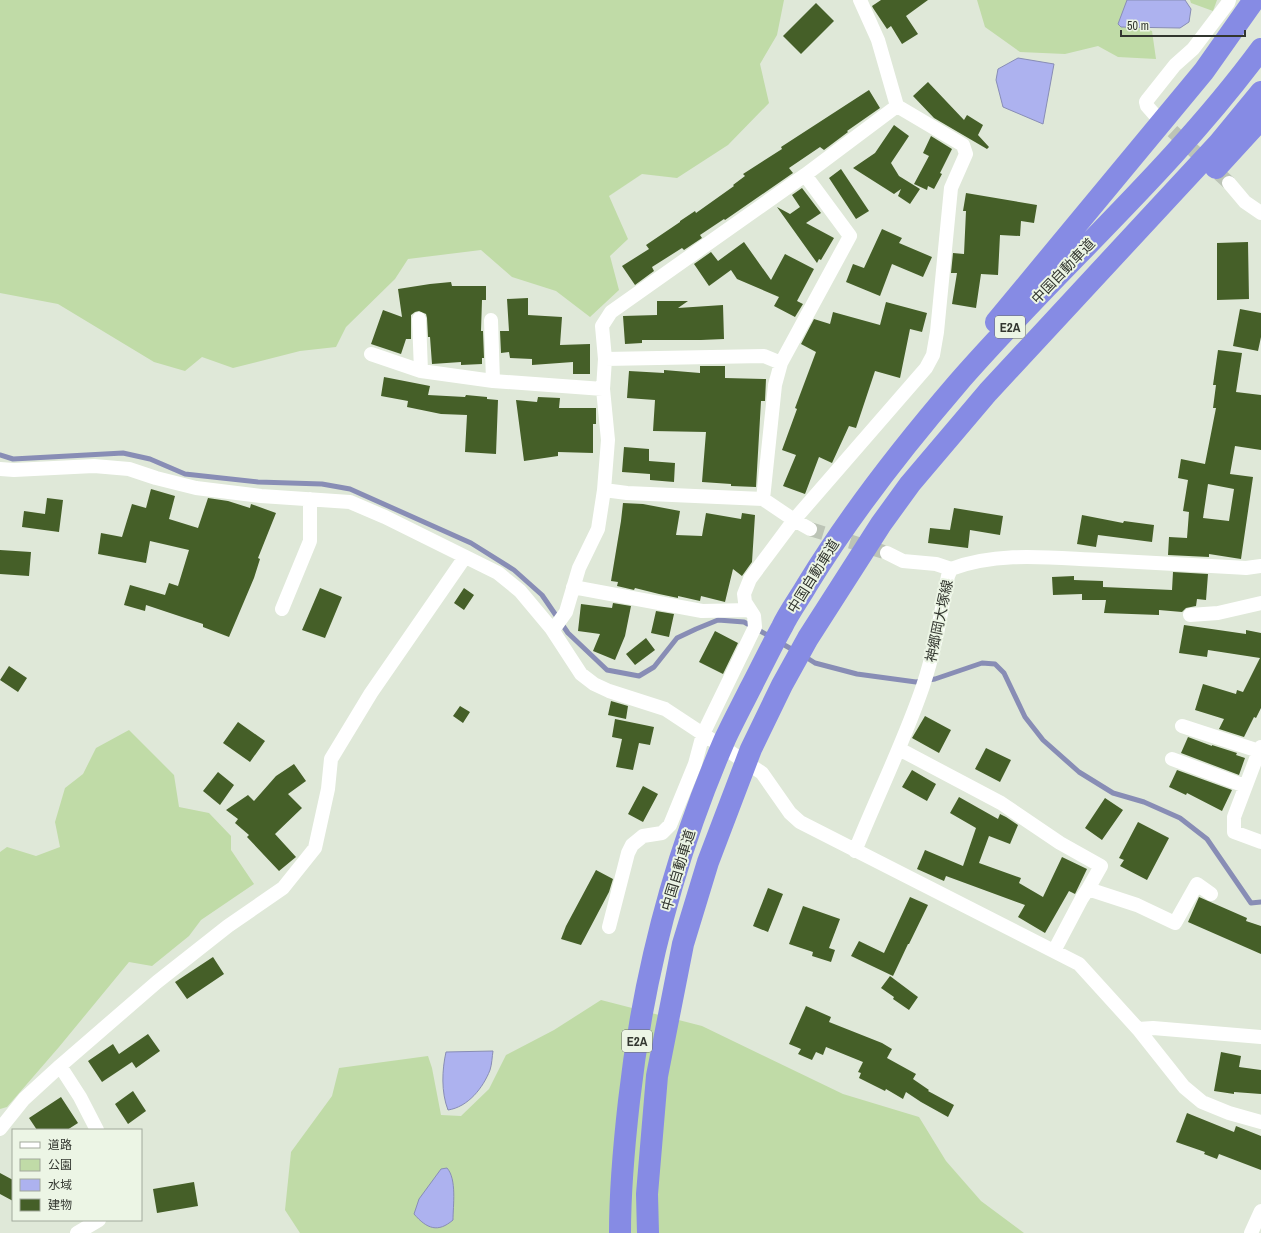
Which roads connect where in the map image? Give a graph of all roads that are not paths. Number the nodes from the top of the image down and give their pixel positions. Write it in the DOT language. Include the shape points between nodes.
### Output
graph roads {
  1 [pos="860,0"];
  2 [pos="1229,0"];
  3 [pos="1254,0"];
  4 [pos="1261,49"];
  5 [pos="1261,92"];
  6 [pos="897,106"];
  7 [pos="1154,114"];
  8 [pos="1261,119"];
  9 [pos="805,175"];
  10 [pos="1229,183"];
  11 [pos="1261,213"];
  12 [pos="1086,287"];
  13 [pos="419,319"];
  14 [pos="491,320"];
  15 [pos="371,354"];
  16 [pos="605,359"];
  17 [pos="782,363"];
  18 [pos="421,371"];
  19 [pos="493,381"];
  20 [pos="603,389"];
  21 [pos="0,469"];
  22 [pos="604,490"];
  23 [pos="310,499"];
  24 [pos="763,499"];
  25 [pos="862,501"];
  26 [pos="794,520"];
  27 [pos="810,528"];
  28 [pos="887,553"];
  29 [pos="465,557"];
  30 [pos="1261,566"];
  31 [pos="951,569"];
  32 [pos="573,587"];
  33 [pos="1261,603"];
  34 [pos="282,609"];
  35 [pos="750,610"];
  36 [pos="1190,615"];
  37 [pos="554,627"];
  38 [pos="1182,726"];
  39 [pos="703,734"];
  40 [pos="1260,749"];
  41 [pos="899,750"];
  42 [pos="1172,759"];
  43 [pos="1245,786"];
  44 [pos="1261,842"];
  45 [pos="855,851"];
  46 [pos="1088,889"];
  47 [pos="1211,894"];
  48 [pos="609,927"];
  49 [pos="1054,951"];
  50 [pos="1138,1029"];
  51 [pos="1261,1037"];
  52 [pos="60,1066"];
  53 [pos="1261,1122"];
  54 [pos="0,1129"];
  55 [pos="96,1129"];
  56 [pos="1261,1212"];
  57 [pos="97,1221"];
  58 [pos="77,1233"];
  59 [pos="620,1233"];
  60 [pos="648,1233"];
  61 [pos="1251,1233"];
  1 -- 6 [label="street" via="878,40"];
  2 -- 7 [label="street" via="1193,49 1175,65 1146,102"];
  3 -- 25 [label="highway" via="1204,71 928,405"];
  4 -- 25 [label="highway, 中国自動車道 / E2A" via="1159,171 959,382"];
  5 -- 12 [label="highway, 中国自動車道 / E2A" via="1219,143"];
  6 -- 9 [label="street"];
  6 -- 26 [label="street" via="963,145 966,154 951,188 933,355 926,368"];
  8 -- 12 [label="highway" via="1179,209"];
  9 -- 16 [label="street" via="611,312 602,326"];
  9 -- 17 [label="street" via="850,236"];
  10 -- 11 [label="street" via="1245,202"];
  12 -- 60 [label="highway, 中国自動車道 / E2A" via="988,392 910,484 881,524 808,638 751,749 708,862 683,944 657,1076 648,1194"];
  13 -- 18 [label="street"];
  14 -- 19 [label="street"];
  15 -- 18 [label="street"];
  16 -- 17 [label="street" via="764,356"];
  16 -- 20 [label="street"];
  17 -- 24 [label="street" via="775,385"];
  18 -- 19 [label="street"];
  19 -- 20 [label="street"];
  20 -- 22 [label="street" via="608,440"];
  21 -- 23 [label="street" via="94,466 122,468 196,488"];
  22 -- 24 [label="street"];
  22 -- 32 [label="street" via="598,529 579,568"];
  23 -- 29 [label="street" via="350,502"];
  23 -- 34 [label="street" via="310,541"];
  24 -- 26 [label="street"];
  25 -- 59 [label="highway, 中国自動車道 / E2A" via="782,625 726,737 682,854 657,943 632,1070 620,1196"];
  26 -- 27 [label="street"];
  26 -- 35 [label="street" via="750,579 744,594"];
  28 -- 31 [label="street" via="903,561 936,564"];
  29 -- 37 [label="street" via="498,573 520,591"];
  29 -- 52 [label="street" via="371,693 331,759 328,789 315,848 283,888 228,926 157,982"];
  30 -- 31 [label="street, 神郷岡大塚線" via="1246,568 1031,557 996,558"];
  31 -- 41 [label="street, 神郷岡大塚線" via="925,682"];
  32 -- 35 [label="street" via="702,611"];
  32 -- 37 [label="street" via="566,612"];
  33 -- 36 [label="street" via="1218,613"];
  35 -- 39 [label="street" via="754,616 755,627"];
  37 -- 39 [label="street" via="581,674 594,684 665,709"];
  38 -- 40 [label="street"];
  39 -- 45 [label="street" via="762,774 790,813 800,822"];
  39 -- 48 [label="street" via="695,764 670,825 662,833 643,836 632,845 628,853"];
  40 -- 43 [label="street"];
  41 -- 45 [label="street, 神郷岡大塚線"];
  41 -- 46 [label="street" via="1001,803 1060,843 1101,866"];
  42 -- 43 [label="street"];
  43 -- 44 [label="street" via="1234,817 1234,832"];
  45 -- 49 [label="street"];
  46 -- 47 [label="street" via="1137,905 1175,923 1197,884"];
  46 -- 49 [label="street"];
  49 -- 50 [label="street" via="1079,964"];
  50 -- 51 [label="street"];
  50 -- 53 [label="street" via="1184,1087 1202,1102"];
  52 -- 54 [label="street" via="24,1099"];
  52 -- 55 [label="street" via="80,1097"];
  56 -- 61 [label="street"];
  57 -- 58 [label="street"];
}
